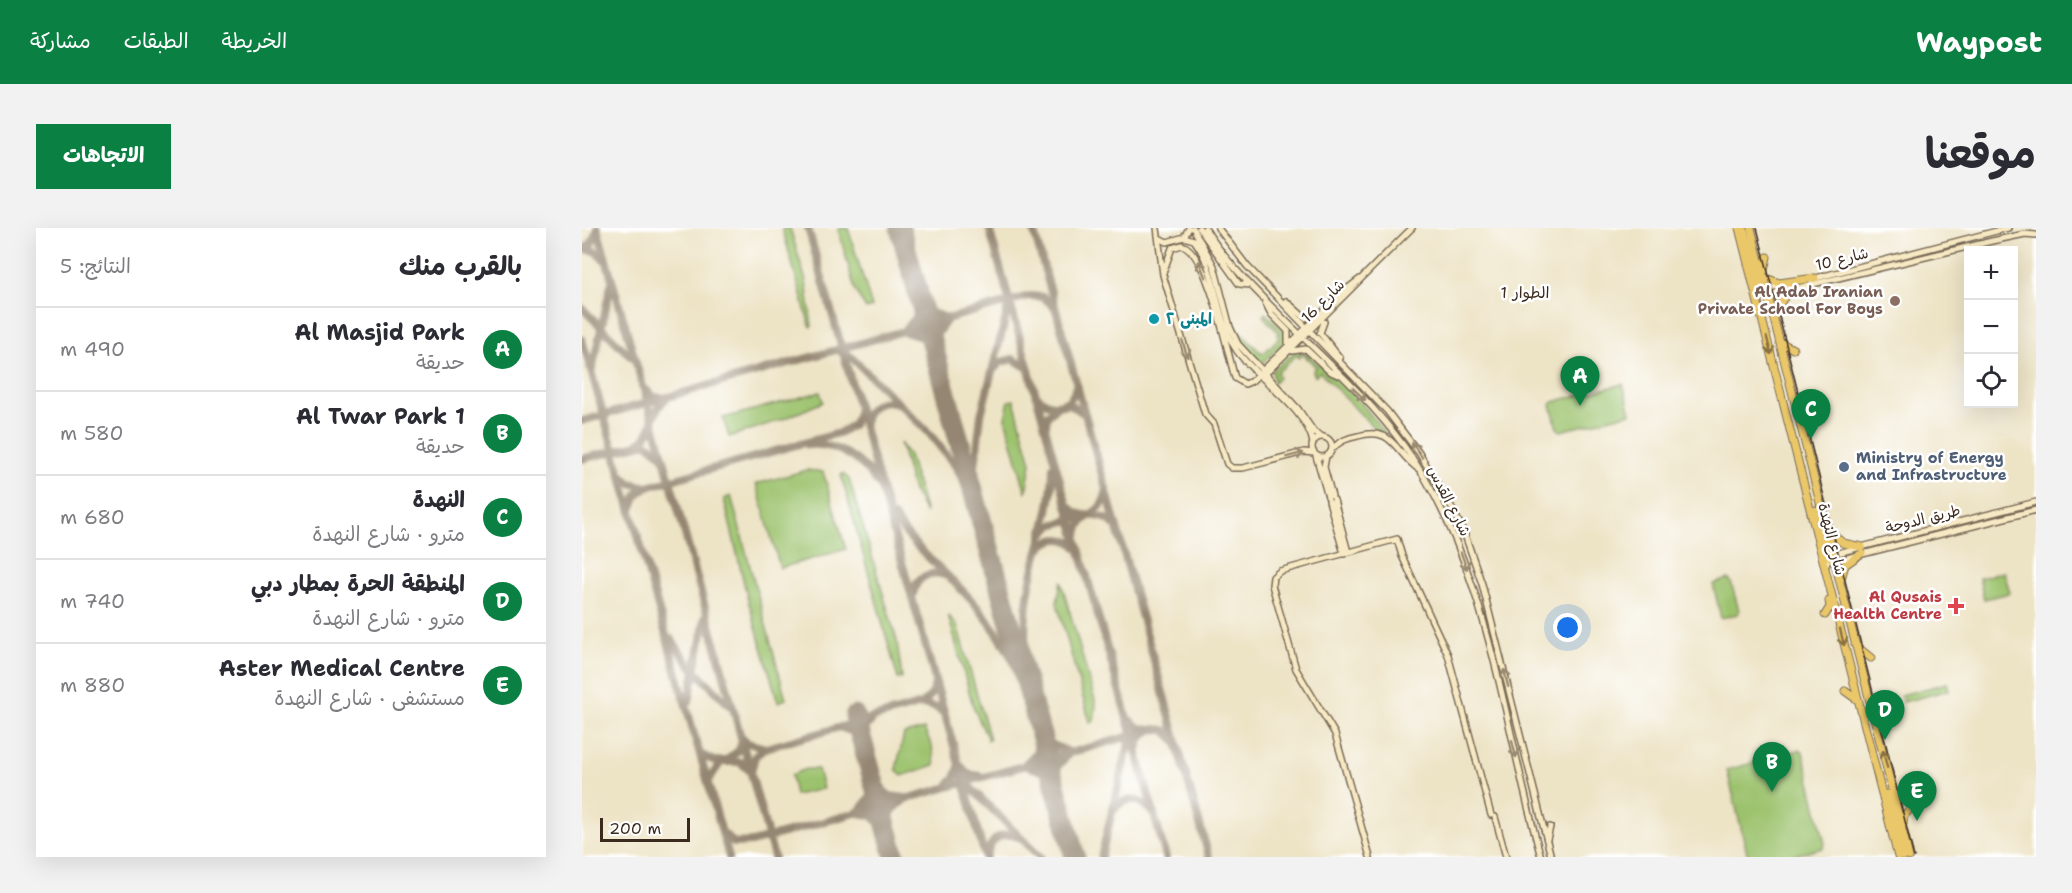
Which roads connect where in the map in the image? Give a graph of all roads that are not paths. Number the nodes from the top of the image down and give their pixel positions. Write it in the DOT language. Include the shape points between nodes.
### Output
graph roads {
  1 [pos="1157,228"];
  2 [pos="1191,228"];
  3 [pos="1199,228"];
  4 [pos="1205,228"];
  5 [pos="1218,228"];
  6 [pos="1412,228"];
  7 [pos="1741,228"];
  8 [pos="1751,228"];
  9 [pos="2008,228"];
  10 [pos="2021,228"];
  11 [pos="2025,234"];
  12 [pos="2036,235"];
  13 [pos="1184,237"];
  14 [pos="1159,238"];
  15 [pos="1216,246"];
  16 [pos="1216,255"];
  17 [pos="1767,257"];
  18 [pos="1163,273"];
  19 [pos="1763,275"];
  20 [pos="1815,278"];
  21 [pos="1837,279"];
  22 [pos="1250,285"];
  23 [pos="1800,288"];
  24 [pos="1830,288"];
  25 [pos="1791,290"];
  26 [pos="1768,291"];
  27 [pos="1808,293"];
  28 [pos="1275,294"];
  29 [pos="1264,299"];
  30 [pos="1758,302"];
  31 [pos="1329,309"];
  32 [pos="1774,317"];
  33 [pos="1309,329"];
  34 [pos="1301,337"];
  35 [pos="1780,342"];
  36 [pos="1793,349"];
  37 [pos="1285,351"];
  38 [pos="1272,361"];
  39 [pos="1252,362"];
  40 [pos="1346,367"];
  41 [pos="1272,368"];
  42 [pos="1261,375"];
  43 [pos="1340,375"];
  44 [pos="1271,381"];
  45 [pos="1323,437"];
  46 [pos="1313,443"];
  47 [pos="1332,449"];
  48 [pos="1315,454"];
  49 [pos="1326,456"];
  50 [pos="1798,460"];
  51 [pos="1420,470"];
  52 [pos="1330,494"];
  53 [pos="2036,502"];
  54 [pos="2036,510"];
  55 [pos="1986,515"];
  56 [pos="1959,529"];
  57 [pos="1827,530"];
  58 [pos="1862,550"];
  59 [pos="1346,553"];
  60 [pos="1830,561"];
  61 [pos="1840,582"];
  62 [pos="1831,593"];
  63 [pos="1825,615"];
  64 [pos="1855,643"];
  65 [pos="1871,658"];
  66 [pos="1845,691"];
  67 [pos="1859,701"];
  68 [pos="1880,781"];
  69 [pos="1909,810"];
  70 [pos="1550,827"];
  71 [pos="1903,833"];
  72 [pos="1547,840"];
  73 [pos="1896,854"];
  74 [pos="1370,857"];
  75 [pos="1504,857"];
  76 [pos="1541,857"];
  77 [pos="1551,857"];
  78 [pos="1903,857"];
  79 [pos="1910,857"];
  1 -- 14 [label="street"];
  2 -- 13 [label="street"];
  2 -- 39 [label="street" via="1214,266 1233,335"];
  3 -- 16 [label="street"];
  4 -- 15 [label="street, شارع القدس"];
  5 -- 28 [label="street, شارع القدس" via="1242,261"];
  6 -- 31 [label="street, شارع 16"];
  7 -- 26 [label="main road"];
  7 -- 30 [label="main road, شارع النهدة"];
  8 -- 19 [label="main road, شارع النهدة"];
  9 -- 20 [label="street, شارع 10"];
  10 -- 11 [label="street"];
  11 -- 12 [label="street, شارع 10"];
  11 -- 21 [label="street, شارع 10"];
  13 -- 14 [label="street" via="1167,242"];
  13 -- 42 [label="street" via="1194,240 1206,258 1231,341"];
  14 -- 18 [label="street"];
  15 -- 16 [label="street"];
  15 -- 22 [label="street, شارع القدس"];
  16 -- 22 [label="street" via="1240,285"];
  17 -- 19 [label="main road"];
  42 -- 18 [label="street, one-way" via="1245,384 1235,378 1204,275 1192,250 1182,245 1172,248"];
  18 -- 48 [label="street, one-way" via="1205,414 1214,424 1227,464 1239,469 1304,452"];
  19 -- 20 [label="main road" via="1779,283"];
  19 -- 26 [label="main road, شارع النهدة"];
  20 -- 26 [label="street, شارع 10"];
  21 -- 23 [label="street, شارع 10"];
  21 -- 24 [label="street"];
  22 -- 29 [label="street, شارع القدس"];
  23 -- 25 [label="street, شارع 10"];
  23 -- 27 [label="street"];
  25 -- 26 [label="street, شارع 10"];
  25 -- 32 [label="main road"];
  26 -- 30 [label="street"];
  26 -- 32 [label="main road, شارع النهدة"];
  28 -- 31 [label="street" via="1307,318"];
  28 -- 33 [label="street, شارع القدس"];
  29 -- 34 [label="street, شارع القدس"];
  29 -- 37 [label="street" via="1269,312 1289,334"];
  30 -- 50 [label="main road, شارع النهدة, one-way"];
  31 -- 33 [label="street, شارع 16"];
  31 -- 40 [label="street" via="1320,331"];
  32 -- 35 [label="main road, شارع النهدة"];
  33 -- 34 [label="street, شارع 16"];
  33 -- 40 [label="street, شارع القدس"];
  34 -- 37 [label="street, شارع 16"];
  34 -- 43 [label="street, شارع القدس"];
  35 -- 36 [label="main road"];
  35 -- 57 [label="main road, شارع النهدة"];
  37 -- 38 [label="street"];
  37 -- 41 [label="street"];
  37 -- 43 [label="street" via="1304,348 1329,371"];
  38 -- 39 [label="street"];
  38 -- 42 [label="street"];
  39 -- 42 [label="street"];
  72 -- 40 [label="street, شارع القدس, one-way" via="1488,607 1461,526 1410,441"];
  41 -- 42 [label="street"];
  41 -- 44 [label="street"];
  42 -- 44 [label="street"];
  42 -- 46 [label="street" via="1295,412"];
  43 -- 51 [label="street, شارع القدس, one-way" via="1380,416"];
  44 -- 45 [label="street" via="1314,432"];
  45 -- 46 [label="street"];
  45 -- 47 [label="street" via="1330,441"];
  46 -- 48 [label="street"];
  47 -- 49 [label="street"];
  47 -- 51 [label="street" via="1344,439 1380,434"];
  48 -- 49 [label="street"];
  48 -- 52 [label="street"];
  49 -- 52 [label="street" via="1324,467"];
  50 -- 60 [label="main road, شارع النهدة"];
  50 -- 60 [label="main road"];
  51 -- 76 [label="street, شارع القدس, one-way" via="1449,524 1474,591"];
  52 -- 59 [label="street"];
  53 -- 55 [label="street, طريق الدوحة"];
  54 -- 56 [label="street, طريق الدوحة"];
  55 -- 56 [label="street" via="1961,524"];
  55 -- 58 [label="street, طريق الدوحة"];
  56 -- 58 [label="street, طريق الدوحة"];
  57 -- 58 [label="main road"];
  57 -- 60 [label="main road, شارع النهدة"];
  58 -- 60 [label="street, طريق الدوحة"];
  58 -- 61 [label="main road" via="1845,565"];
  59 -- 74 [label="street" via="1280,571 1273,577 1272,585 1296,669 1335,734"];
  59 -- 75 [label="street" via="1395,539 1448,655"];
  60 -- 61 [label="main road, شارع النهدة"];
  60 -- 62 [label="main road, شارع النهدة"];
  60 -- 64 [label="main road"];
  61 -- 64 [label="main road, شارع النهدة"];
  62 -- 63 [label="main road"];
  62 -- 67 [label="main road, شارع النهدة, one-way"];
  64 -- 65 [label="main road"];
  71 -- 64 [label="main road, شارع النهدة, one-way"];
  66 -- 67 [label="main road"];
  67 -- 68 [label="main road, شارع النهدة"];
  68 -- 73 [label="main road, شارع النهدة"];
  68 -- 78 [label="main road"];
  69 -- 71 [label="main road" via="1904,816"];
  70 -- 72 [label="street"];
  71 -- 79 [label="main road, شارع النهدة"];
  72 -- 77 [label="street, شارع القدس"];
}
